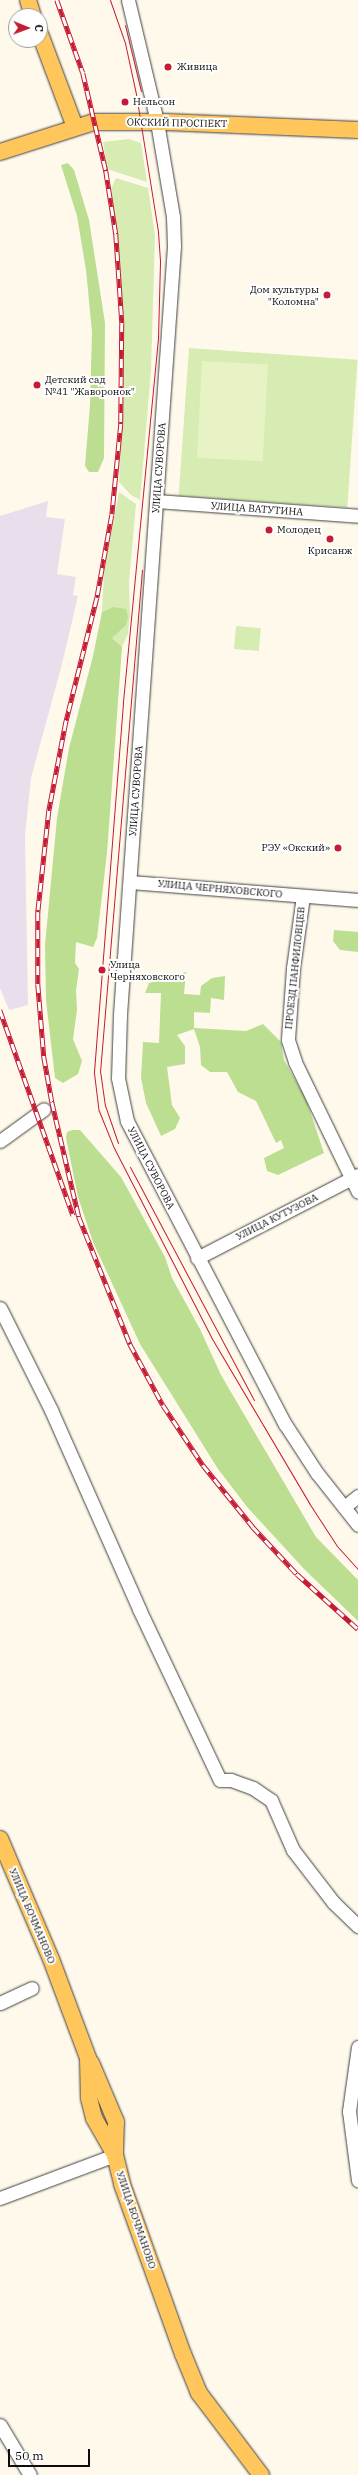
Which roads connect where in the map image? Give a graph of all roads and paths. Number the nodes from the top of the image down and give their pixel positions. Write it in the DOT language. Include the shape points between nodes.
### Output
graph roads {
  1 [pos="128,0"];
  2 [pos="45,48"];
  3 [pos="158,122"];
  4 [pos="75,127"];
  5 [pos="358,130"];
  6 [pos="0,152"];
  7 [pos="156,501"];
  8 [pos="358,516"];
  9 [pos="130,882"];
  10 [pos="303,896"];
  11 [pos="358,900"];
  12 [pos="44,1109"];
  13 [pos="0,1141"];
  14 [pos="354,1177"];
  15 [pos="358,1192"];
  16 [pos="197,1258"];
  17 [pos="0,1308"];
  18 [pos="358,1496"];
  19 [pos="344,1507"];
  20 [pos="358,1525"];
  21 [pos="0,1839"];
  22 [pos="358,1926"];
  23 [pos="32,1988"];
  24 [pos="0,2003"];
  25 [pos="358,2047"];
  26 [pos="115,2155"];
  27 [pos="358,2180"];
  28 [pos="0,2198"];
  29 [pos="0,2425"];
  30 [pos="30,2475"];
  31 [pos="262,2475"];
  1 -- 3 [label="street, УЛИЦА СУВОРОВА"];
  2 -- 4 [label="main road"];
  3 -- 4 [label="main road, ОКСКИЙ ПРОСПЕКТ" via="94,122"];
  3 -- 5 [label="main road, ОКСКИЙ ПРОСПЕКТ"];
  3 -- 7 [label="street, УЛИЦА СУВОРОВА" via="173,217 174,246"];
  4 -- 6 [label="main road, ОКСКИЙ ПРОСПЕКТ"];
  7 -- 8 [label="street, УЛИЦА ВАТУТИНА"];
  7 -- 9 [label="street, УЛИЦА СУВОРОВА"];
  9 -- 10 [label="street, УЛИЦА ЧЕРНЯХОВСКОГО"];
  9 -- 16 [label="street, УЛИЦА СУВОРОВА" via="118,1078 127,1121"];
  10 -- 11 [label="street, УЛИЦА ЧЕРНЯХОВСКОГО"];
  10 -- 14 [label="street, ПРОЕЗД ПАНФИЛОВЦЕВ" via="293,968 288,1040 294,1062"];
  12 -- 13 [label="street"];
  14 -- 15 [label="street, ПРОЕЗД ПАНФИЛОВЦЕВ"];
  14 -- 16 [label="street, УЛИЦА КУТУЗОВА"];
  16 -- 19 [label="street, УЛИЦА СУВОРОВА" via="285,1424 317,1473"];
  17 -- 22 [label="street" via="51,1410 139,1609 220,1780 231,1780 253,1788 271,1800 292,1850 333,1902"];
  18 -- 19 [label="street"];
  19 -- 20 [label="street, УЛИЦА СУВОРОВА"];
  21 -- 26 [label="main road, УЛИЦА БОЧМАНОВО" via="88,2058 105,2091 116,2122"];
  23 -- 24 [label="street"];
  25 -- 27 [label="street" via="349,2111"];
  26 -- 28 [label="street"];
  26 -- 31 [label="main road, УЛИЦА БОЧМАНОВО" via="122,2184 199,2393"];
  29 -- 30 [label="street"];
}
